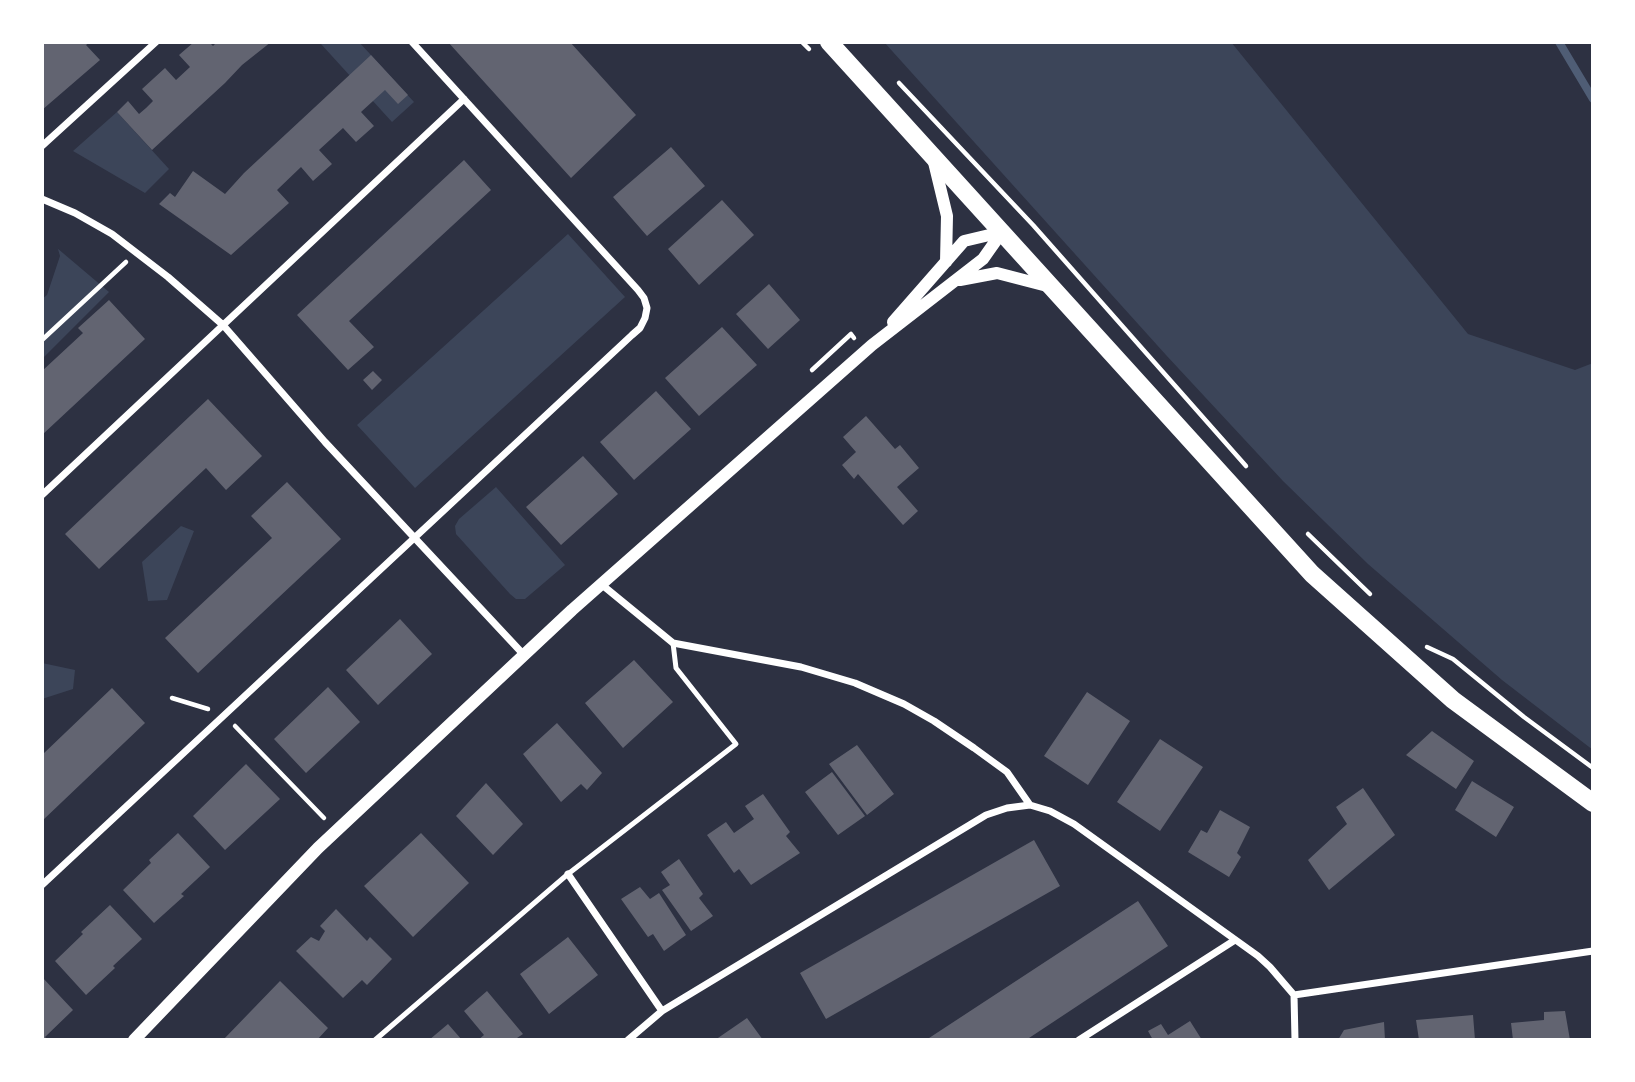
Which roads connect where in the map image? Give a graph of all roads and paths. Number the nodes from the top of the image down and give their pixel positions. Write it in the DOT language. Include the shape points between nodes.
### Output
graph roads {
  1 [pos="156,42"];
  2 [pos="412,42"];
  3 [pos="829,42"];
  4 [pos="891,75"];
  5 [pos="464,99"];
  6 [pos="42,146"];
  7 [pos="932,155"];
  8 [pos="42,199"];
  9 [pos="1002,232"];
  10 [pos="136,252"];
  11 [pos="946,262"];
  12 [pos="956,280"];
  13 [pos="1052,287"];
  14 [pos="223,325"];
  15 [pos="42,340"];
  16 [pos="872,345"];
  17 [pos="1248,468"];
  18 [pos="42,495"];
  19 [pos="1301,527"];
  20 [pos="415,538"];
  21 [pos="601,584"];
  22 [pos="1376,600"];
  23 [pos="673,643"];
  24 [pos="1424,646"];
  25 [pos="524,655"];
  26 [pos="172,698"];
  27 [pos="225,715"];
  28 [pos="1593,768"];
  29 [pos="1593,803"];
  30 [pos="1030,806"];
  31 [pos="324,819"];
  32 [pos="568,874"];
  33 [pos="42,885"];
  34 [pos="1235,940"];
  35 [pos="1593,951"];
  36 [pos="1294,995"];
  37 [pos="662,1011"];
  38 [pos="638,1032"];
  39 [pos="134,1040"];
  40 [pos="375,1040"];
  41 [pos="628,1040"];
  42 [pos="643,1040"];
  43 [pos="1079,1040"];
  44 [pos="1295,1040"];
  1 -- 6 [label="street"];
  2 -- 5 [label="street"];
  3 -- 7 [label="main road"];
  4 -- 17 [label="path" via="1033,225"];
  5 -- 14 [label="street"];
  5 -- 20 [label="street" via="638,290 647,308 640,328"];
  7 -- 9 [label="main road"];
  7 -- 11 [label="street" via="947,216"];
  8 -- 10 [label="street" via="94,223"];
  9 -- 11 [label="street" via="964,241"];
  9 -- 12 [label="street" via="983,259"];
  9 -- 13 [label="main road"];
  10 -- 14 [label="street"];
  10 -- 15 [label="path"];
  11 -- 16 [label="street"];
  12 -- 13 [label="street" via="997,273"];
  12 -- 16 [label="street"];
  13 -- 29 [label="main road" via="1312,574 1453,700"];
  14 -- 18 [label="street"];
  14 -- 20 [label="street"];
  16 -- 21 [label="street"];
  19 -- 22 [label="path"];
  20 -- 25 [label="street"];
  20 -- 27 [label="street"];
  21 -- 23 [label="street"];
  21 -- 25 [label="street"];
  23 -- 30 [label="street" via="801,667 904,704 1007,772"];
  23 -- 32 [label="lane" via="676,668 736,744"];
  24 -- 28 [label="path" via="1453,659"];
  25 -- 39 [label="street" via="318,848"];
  26 -- 27 [label="path"];
  27 -- 31 [label="path"];
  27 -- 33 [label="street"];
  30 -- 34 [label="street" via="1074,824"];
  30 -- 37 [label="street" via="986,815"];
  32 -- 37 [label="street"];
  32 -- 40 [label="lane"];
  34 -- 36 [label="street" via="1270,967"];
  34 -- 43 [label="street"];
  35 -- 36 [label="street"];
  36 -- 44 [label="street"];
  37 -- 38 [label="street"];
  38 -- 41 [label="street"];
  38 -- 42 [label="street"];
}
